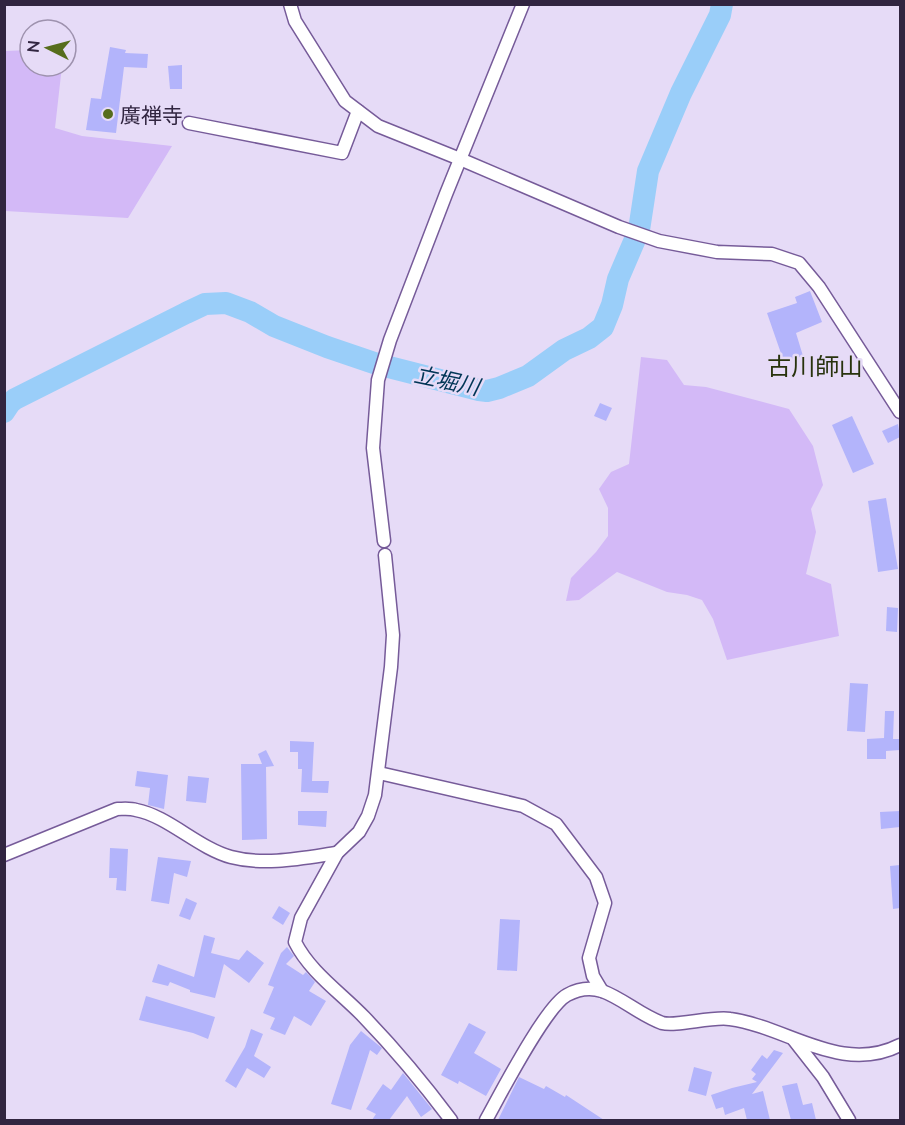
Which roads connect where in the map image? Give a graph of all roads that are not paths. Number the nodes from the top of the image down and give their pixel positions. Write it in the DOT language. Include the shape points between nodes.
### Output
graph roads {
  1 [pos="290,4"];
  2 [pos="523,4"];
  3 [pos="358,111"];
  4 [pos="189,123"];
  5 [pos="460,159"];
  6 [pos="900,412"];
  7 [pos="384,542"];
  8 [pos="385,555"];
  9 [pos="379,772"];
  10 [pos="337,853"];
  11 [pos="4,855"];
  12 [pos="602,991"];
  13 [pos="794,1039"];
  14 [pos="900,1045"];
  15 [pos="451,1120"];
  16 [pos="486,1120"];
  17 [pos="849,1120"];
  1 -- 3 [label="street" via="295,21 345,101"];
  2 -- 5 [label="street"];
  3 -- 4 [label="street" via="342,153"];
  3 -- 5 [label="street" via="378,126"];
  5 -- 6 [label="street" via="659,241 717,252 772,254 799,263 819,287"];
  5 -- 7 [label="street" via="378,380 373,448"];
  8 -- 9 [label="street" via="393,636"];
  9 -- 10 [label="street" via="368,816 359,832"];
  9 -- 12 [label="street" via="523,806 556,824 596,877 604,903 589,958"];
  10 -- 11 [label="street" via="293,860 231,856 196,842 158,818 136,810 117,809"];
  10 -- 15 [label="street" via="300,918 294,942 302,956 404,1061"];
  12 -- 13 [label="street" via="666,1024 727,1018 754,1023"];
  12 -- 16 [label="street" via="583,988 566,996 549,1012"];
  13 -- 14 [label="street" via="833,1052 860,1055 886,1052"];
  13 -- 17 [label="street"];
}
